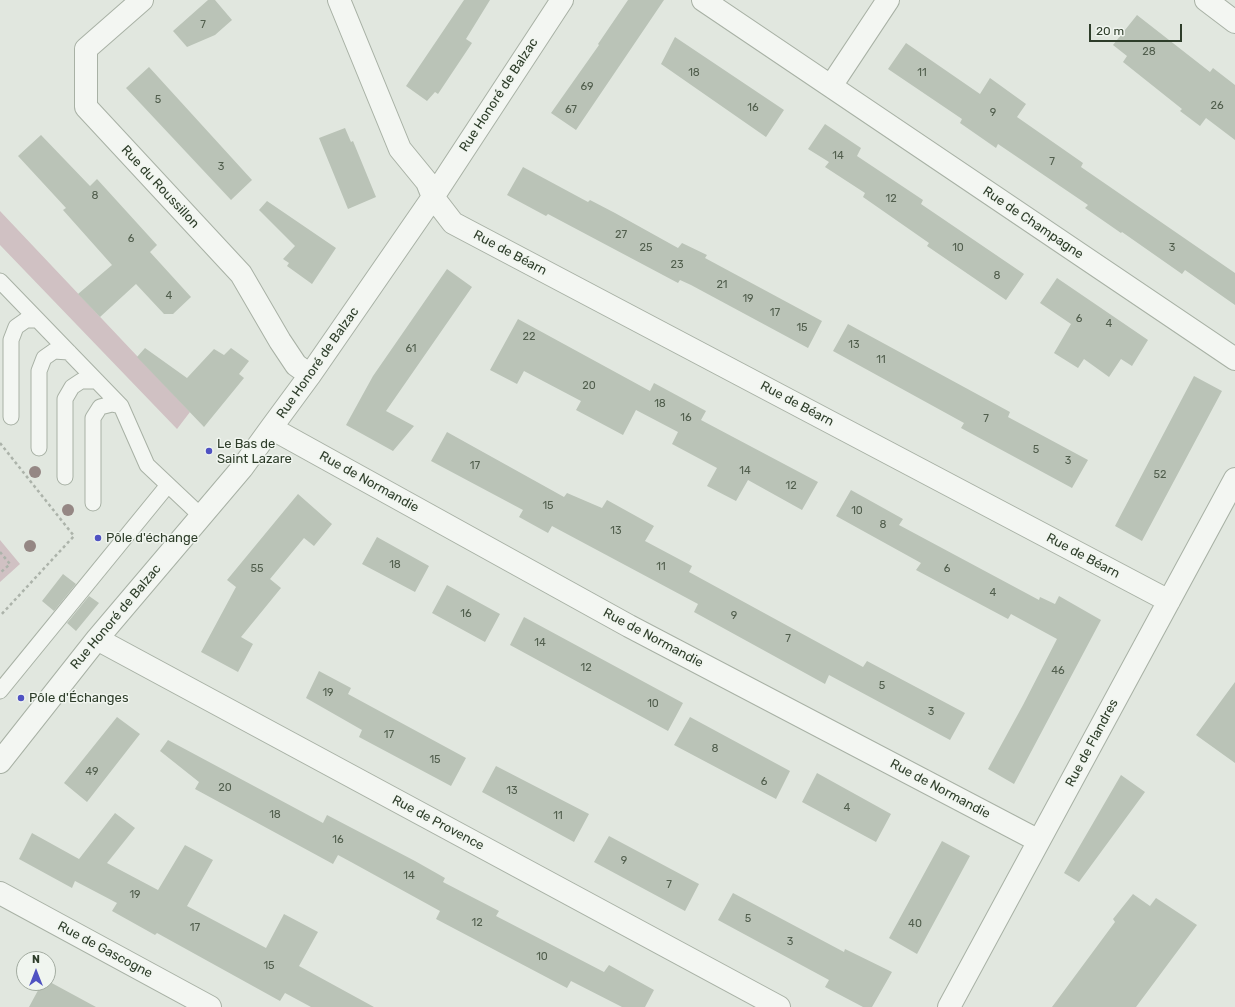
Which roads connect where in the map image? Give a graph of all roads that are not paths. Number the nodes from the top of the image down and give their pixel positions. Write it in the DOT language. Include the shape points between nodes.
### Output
graph roads {
  1 [pos="142,0"];
  2 [pos="339,0"];
  3 [pos="562,0"];
  4 [pos="703,0"];
  5 [pos="888,0"];
  6 [pos="1206,0"];
  7 [pos="1235,22"];
  8 [pos="830,86"];
  9 [pos="433,197"];
  10 [pos="0,281"];
  11 [pos="6,292"];
  12 [pos="38,320"];
  13 [pos="69,352"];
  14 [pos="1235,359"];
  15 [pos="310,375"];
  16 [pos="97,380"];
  17 [pos="121,406"];
  18 [pos="11,417"];
  19 [pos="271,428"];
  20 [pos="39,448"];
  21 [pos="65,477"];
  22 [pos="1235,479"];
  23 [pos="168,484"];
  24 [pos="94,502"];
  25 [pos="200,515"];
  26 [pos="1169,601"];
  27 [pos="97,639"];
  28 [pos="0,691"];
  29 [pos="0,762"];
  30 [pos="1039,841"];
  31 [pos="0,893"];
  32 [pos="210,1007"];
  33 [pos="779,1007"];
  34 [pos="950,1007"];
  1 -- 15 [label="street, Rue du Roussillon" via="86,48 86,107 241,274 296,365"];
  2 -- 9 [label="street" via="400,149 427,182"];
  3 -- 9 [label="street, Rue Honoré de Balzac"];
  4 -- 8 [label="street, Rue de Champagne"];
  5 -- 8 [label="street"];
  6 -- 7 [label="street"];
  8 -- 14 [label="street, Rue de Champagne"];
  9 -- 15 [label="street, Rue Honoré de Balzac"];
  9 -- 26 [label="street, Rue de Béarn" via="454,222"];
  10 -- 11 [label="lane"];
  11 -- 12 [label="lane"];
  12 -- 13 [label="lane"];
  12 -- 18 [label="lane" via="26,320 16,327 11,340"];
  13 -- 16 [label="lane"];
  13 -- 20 [label="lane" via="54,351 44,358 39,371"];
  15 -- 19 [label="street, Rue Honoré de Balzac"];
  16 -- 17 [label="lane"];
  16 -- 21 [label="lane" via="81,380 72,387 65,399"];
  17 -- 23 [label="lane" via="147,466"];
  17 -- 24 [label="lane" via="112,404 100,407 94,418"];
  19 -- 25 [label="street, Rue Honoré de Balzac" via="242,468"];
  19 -- 30 [label="street, Rue de Normandie" via="629,626"];
  22 -- 26 [label="street, Rue de Flandres"];
  23 -- 25 [label="lane"];
  23 -- 28 [label="lane"];
  25 -- 27 [label="street, Rue Honoré de Balzac"];
  26 -- 30 [label="street, Rue de Flandres"];
  27 -- 29 [label="street, Rue Honoré de Balzac"];
  27 -- 33 [label="street, Rue de Provence"];
  30 -- 34 [label="street, Rue de Flandres"];
  31 -- 32 [label="street, Rue de Gascogne"];
}
